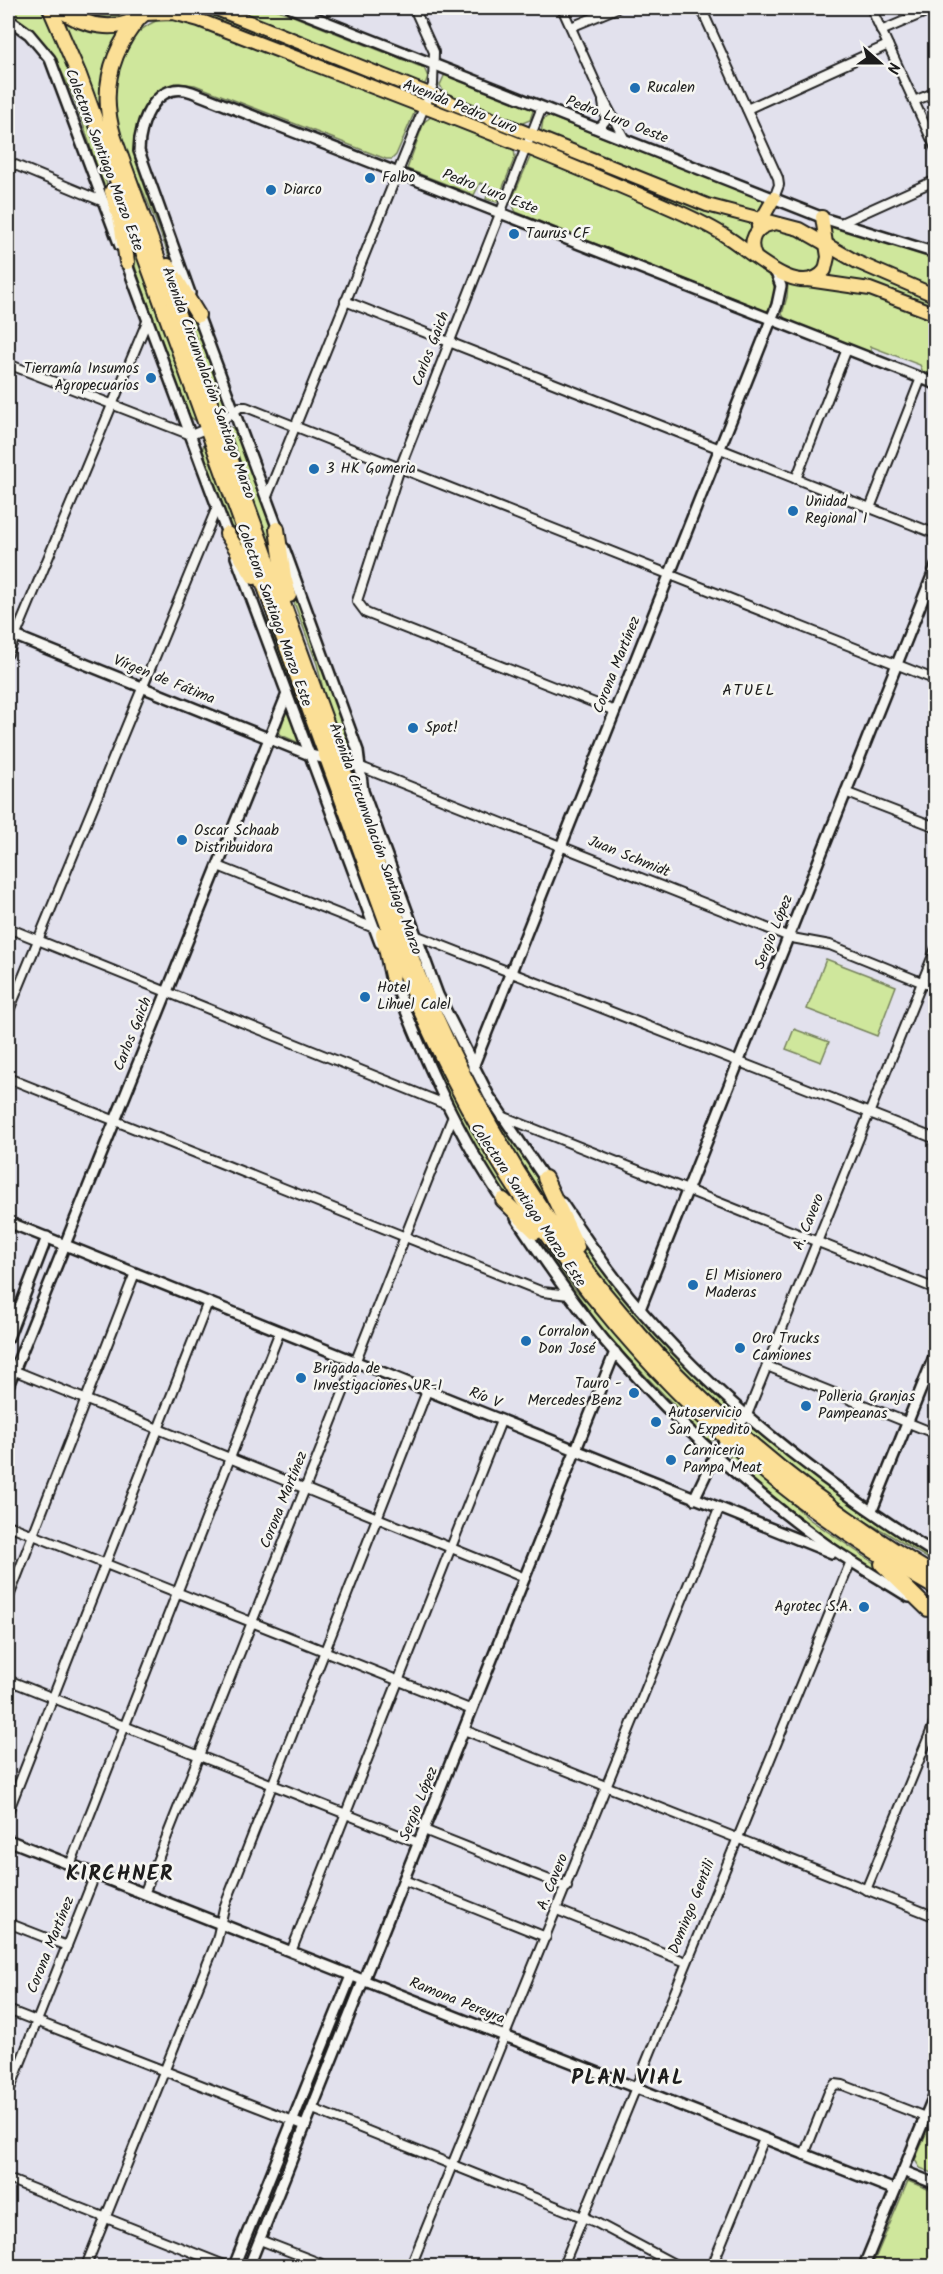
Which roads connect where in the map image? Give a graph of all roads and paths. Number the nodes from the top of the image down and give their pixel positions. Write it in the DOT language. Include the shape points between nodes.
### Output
graph roads {
  1 [pos="50,8"];
  2 [pos="58,8"];
  3 [pos="214,8"];
  4 [pos="291,8"];
  5 [pos="414,8"];
  6 [pos="562,8"];
  7 [pos="617,8"];
  8 [pos="701,8"];
  9 [pos="871,8"];
  10 [pos="935,8"];
  11 [pos="144,13"];
  12 [pos="8,20"];
  13 [pos="571,27"];
  14 [pos="881,31"];
  15 [pos="888,45"];
  16 [pos="435,65"];
  17 [pos="166,91"];
  18 [pos="936,92"];
  19 [pos="430,93"];
  20 [pos="602,98"];
  21 [pos="914,101"];
  22 [pos="542,107"];
  23 [pos="423,108"];
  24 [pos="747,109"];
  25 [pos="92,110"];
  26 [pos="594,128"];
  27 [pos="531,133"];
  28 [pos="625,140"];
  29 [pos="525,148"];
  30 [pos="936,149"];
  31 [pos="119,154"];
  32 [pos="8,162"];
  33 [pos="396,171"];
  34 [pos="936,180"];
  35 [pos="774,198"];
  36 [pos="104,202"];
  37 [pos="500,212"];
  38 [pos="822,217"];
  39 [pos="760,221"];
  40 [pos="775,224"];
  41 [pos="841,224"];
  42 [pos="754,236"];
  43 [pos="825,247"];
  44 [pos="936,253"];
  45 [pos="755,256"];
  46 [pos="126,262"];
  47 [pos="776,273"];
  48 [pos="804,279"];
  49 [pos="936,296"];
  50 [pos="345,301"];
  51 [pos="936,314"];
  52 [pos="198,315"];
  53 [pos="148,319"];
  54 [pos="772,319"];
  55 [pos="450,342"];
  56 [pos="847,349"];
  57 [pos="8,364"];
  58 [pos="921,378"];
  59 [pos="936,384"];
  60 [pos="111,406"];
  61 [pos="236,413"];
  62 [pos="212,426"];
  63 [pos="295,426"];
  64 [pos="192,435"];
  65 [pos="720,449"];
  66 [pos="400,468"];
  67 [pos="796,478"];
  68 [pos="266,499"];
  69 [pos="217,507"];
  70 [pos="870,508"];
  71 [pos="277,529"];
  72 [pos="227,534"];
  73 [pos="936,534"];
  74 [pos="936,566"];
  75 [pos="669,575"];
  76 [pos="11,635"];
  77 [pos="8,654"];
  78 [pos="896,664"];
  79 [pos="936,680"];
  80 [pos="144,688"];
  81 [pos="287,694"];
  82 [pos="305,695"];
  83 [pos="321,710"];
  84 [pos="615,711"];
  85 [pos="270,739"];
  86 [pos="310,755"];
  87 [pos="335,761"];
  88 [pos="361,766"];
  89 [pos="845,792"];
  90 [pos="345,806"];
  91 [pos="936,827"];
  92 [pos="561,846"];
  93 [pos="218,866"];
  94 [pos="8,928"];
  95 [pos="374,928"];
  96 [pos="415,935"];
  97 [pos="788,937"];
  98 [pos="38,940"];
  99 [pos="936,948"];
  100 [pos="510,972"];
  101 [pos="392,976"];
  102 [pos="922,982"];
  103 [pos="936,987"];
  104 [pos="166,992"];
  105 [pos="8,1013"];
  106 [pos="739,1062"];
  107 [pos="472,1067"];
  108 [pos="8,1078"];
  109 [pos="447,1105"];
  110 [pos="869,1113"];
  111 [pos="453,1116"];
  112 [pos="502,1116"];
  113 [pos="114,1119"];
  114 [pos="936,1139"];
  115 [pos="545,1178"];
  116 [pos="688,1190"];
  117 [pos="503,1200"];
  118 [pos="8,1222"];
  119 [pos="47,1237"];
  120 [pos="405,1237"];
  121 [pos="817,1242"];
  122 [pos="64,1244"];
  123 [pos="135,1273"];
  124 [pos="936,1289"];
  125 [pos="569,1294"];
  126 [pos="208,1302"];
  127 [pos="596,1302"];
  128 [pos="640,1310"];
  129 [pos="280,1331"];
  130 [pos="8,1338"];
  131 [pos="642,1339"];
  132 [pos="615,1352"];
  133 [pos="936,1352"];
  134 [pos="355,1362"];
  135 [pos="767,1366"];
  136 [pos="11,1369"];
  137 [pos="8,1386"];
  138 [pos="427,1391"];
  139 [pos="86,1400"];
  140 [pos="747,1415"];
  141 [pos="501,1420"];
  142 [pos="907,1423"];
  143 [pos="158,1429"];
  144 [pos="936,1434"];
  145 [pos="731,1435"];
  146 [pos="575,1451"];
  147 [pos="716,1453"];
  148 [pos="230,1458"];
  149 [pos="768,1474"];
  150 [pos="305,1489"];
  151 [pos="694,1499"];
  152 [pos="719,1509"];
  153 [pos="872,1510"];
  154 [pos="377,1518"];
  155 [pos="843,1518"];
  156 [pos="8,1525"];
  157 [pos="33,1535"];
  158 [pos="451,1548"];
  159 [pos="936,1554"];
  160 [pos="851,1561"];
  161 [pos="105,1563"];
  162 [pos="936,1567"];
  163 [pos="936,1576"];
  164 [pos="525,1578"];
  165 [pos="936,1588"];
  166 [pos="178,1591"];
  167 [pos="8,1599"];
  168 [pos="932,1611"];
  169 [pos="252,1621"];
  170 [pos="325,1651"];
  171 [pos="8,1680"];
  172 [pos="398,1680"];
  173 [pos="52,1698"];
  174 [pos="472,1710"];
  175 [pos="936,1719"];
  176 [pos="125,1726"];
  177 [pos="464,1730"];
  178 [pos="199,1755"];
  179 [pos="272,1785"];
  180 [pos="608,1787"];
  181 [pos="8,1812"];
  182 [pos="346,1814"];
  183 [pos="424,1830"];
  184 [pos="736,1838"];
  185 [pos="8,1840"];
  186 [pos="419,1843"];
  187 [pos="70,1865"];
  188 [pos="95,1875"];
  189 [pos="404,1880"];
  190 [pos="567,1887"];
  191 [pos="866,1890"];
  192 [pos="144,1894"];
  193 [pos="557,1910"];
  194 [pos="936,1917"];
  195 [pos="8,1923"];
  196 [pos="220,1924"];
  197 [pos="546,1937"];
  198 [pos="67,1946"];
  199 [pos="291,1952"];
  200 [pos="686,1962"];
  201 [pos="351,1976"];
  202 [pos="364,1981"];
  203 [pos="8,2010"];
  204 [pos="37,2021"];
  205 [pos="506,2037"];
  206 [pos="164,2071"];
  207 [pos="634,2087"];
  208 [pos="936,2091"];
  209 [pos="8,2094"];
  210 [pos="313,2109"];
  211 [pos="925,2117"];
  212 [pos="293,2121"];
  213 [pos="306,2126"];
  214 [pos="764,2139"];
  215 [pos="804,2155"];
  216 [pos="453,2165"];
  217 [pos="903,2171"];
  218 [pos="8,2179"];
  219 [pos="936,2184"];
  220 [pos="895,2190"];
  221 [pos="583,2217"];
  222 [pos="105,2218"];
  223 [pos="260,2240"];
  224 [pos="86,2266"];
  225 [pos="228,2266"];
  226 [pos="234,2266"];
  227 [pos="249,2266"];
  228 [pos="327,2266"];
  229 [pos="411,2266"];
  230 [pos="563,2266"];
  231 [pos="678,2266"];
  232 [pos="712,2266"];
  233 [pos="864,2266"];
  1 -- 25 [label="highway, Avenida Circunvalación Santiago Marzo"];
  2 -- 11 [label="highway" via="78,20 104,26 121,26"];
  3 -- 19 [label="main road, Avenida Pedro Luro"];
  4 -- 16 [label="street, Pedro Luro Oeste"];
  5 -- 16 [label="street" via="433,50"];
  6 -- 13 [label="street"];
  7 -- 13 [label="street"];
  8 -- 24 [label="street"];
  9 -- 14 [label="street"];
  10 -- 14 [label="street"];
  11 -- 23 [label="main road, Avenida Pedro Luro" via="195,18"];
  11 -- 31 [label="highway, Avenida Circunvalación Santiago Marzo" via="118,48 107,84 108,115"];
  12 -- 36 [label="street, Colectora Santiago Marzo Este" via="29,34 50,59"];
  13 -- 20 [label="street"];
  14 -- 15 [label="street"];
  15 -- 21 [label="street"];
  15 -- 24 [label="street"];
  16 -- 19 [label="street"];
  16 -- 22 [label="street, Pedro Luro Oeste"];
  17 -- 33 [label="street, Pedro Luro Este" via="189,90"];
  17 -- 52 [label="street, Colectora Santiago Marzo Este" via="152,108 140,140 140,157"];
  18 -- 21 [label="street"];
  19 -- 23 [label="street"];
  19 -- 27 [label="main road, Avenida Pedro Luro"];
  20 -- 26 [label="street" via="606,120"];
  20 -- 28 [label="street"];
  21 -- 30 [label="street"];
  22 -- 26 [label="street, Pedro Luro Oeste"];
  22 -- 27 [label="street, Carlos Gaich"];
  23 -- 29 [label="main road, Avenida Pedro Luro"];
  23 -- 33 [label="street"];
  24 -- 35 [label="street" via="778,180"];
  25 -- 46 [label="highway" via="100,154 120,217"];
  25 -- 62 [label="highway, Avenida Circunvalación Santiago Marzo"];
  26 -- 28 [label="street, Pedro Luro Oeste"];
  27 -- 29 [label="street, Carlos Gaich"];
  27 -- 39 [label="main road, Avenida Pedro Luro" via="707,205"];
  28 -- 35 [label="street, Pedro Luro Oeste"];
  29 -- 37 [label="street, Carlos Gaich"];
  29 -- 45 [label="main road, Avenida Pedro Luro" via="698,220"];
  31 -- 52 [label="highway" via="142,198 172,275"];
  31 -- 62 [label="highway, Avenida Circunvalación Santiago Marzo"];
  32 -- 36 [label="street"];
  33 -- 37 [label="street, Pedro Luro Este"];
  33 -- 50 [label="street"];
  34 -- 41 [label="street"];
  35 -- 38 [label="street, Pedro Luro Oeste"];
  35 -- 39 [label="main road"];
  36 -- 46 [label="street, Colectora Santiago Marzo Este"];
  37 -- 54 [label="street, Pedro Luro Este"];
  37 -- 55 [label="street, Carlos Gaich"];
  38 -- 41 [label="street, Pedro Luro Oeste"];
  38 -- 43 [label="main road"];
  39 -- 40 [label="main road, Avenida Pedro Luro"];
  39 -- 42 [label="main road"];
  40 -- 42 [label="main road" via="762,226"];
  40 -- 43 [label="main road, Avenida Pedro Luro" via="799,229"];
  41 -- 44 [label="street, Pedro Luro Oeste"];
  42 -- 45 [label="main road"];
  43 -- 48 [label="main road" via="827,265 822,273"];
  43 -- 49 [label="main road, Avenida Pedro Luro"];
  45 -- 47 [label="main road, Avenida Pedro Luro"];
  46 -- 53 [label="street, Colectora Santiago Marzo Este"];
  47 -- 48 [label="main road, Avenida Pedro Luro"];
  47 -- 54 [label="street, Corona Martínez" via="780,293"];
  48 -- 51 [label="main road, Avenida Pedro Luro" via="870,289"];
  50 -- 55 [label="street"];
  50 -- 63 [label="street"];
  52 -- 61 [label="street, Colectora Santiago Marzo Este"];
  53 -- 60 [label="street"];
  53 -- 64 [label="street, Colectora Santiago Marzo Este"];
  54 -- 56 [label="street, Pedro Luro Este"];
  54 -- 65 [label="street, Corona Martínez"];
  55 -- 65 [label="street"];
  55 -- 66 [label="street, Carlos Gaich"];
  56 -- 58 [label="street, Pedro Luro Este"];
  56 -- 67 [label="street"];
  57 -- 60 [label="street"];
  58 -- 59 [label="street, Pedro Luro Este"];
  58 -- 70 [label="street"];
  60 -- 64 [label="street"];
  60 -- 76 [label="street"];
  61 -- 62 [label="street"];
  61 -- 63 [label="street" via="246,406"];
  61 -- 68 [label="street, Colectora Santiago Marzo Este"];
  62 -- 64 [label="street"];
  62 -- 82 [label="highway, Avenida Circunvalación Santiago Marzo"];
  62 -- 83 [label="highway, Avenida Circunvalación Santiago Marzo"];
  63 -- 66 [label="street"];
  63 -- 68 [label="street"];
  64 -- 69 [label="street, Colectora Santiago Marzo Este"];
  65 -- 67 [label="street"];
  65 -- 75 [label="street, Corona Martínez"];
  66 -- 75 [label="street"];
  66 -- 84 [label="street, Carlos Gaich" via="358,591 358,605 366,613"];
  67 -- 70 [label="street"];
  68 -- 71 [label="street, Colectora Santiago Marzo Este"];
  69 -- 72 [label="street, Colectora Santiago Marzo Este"];
  69 -- 80 [label="street"];
  70 -- 73 [label="street"];
  71 -- 83 [label="highway" via="285,582 313,666"];
  71 -- 88 [label="street, Colectora Santiago Marzo Este"];
  72 -- 81 [label="street, Colectora Santiago Marzo Este"];
  72 -- 82 [label="highway" via="251,571 278,641"];
  74 -- 78 [label="street, Sergio López"];
  75 -- 78 [label="street"];
  75 -- 84 [label="street, Corona Martínez"];
  76 -- 77 [label="street"];
  76 -- 80 [label="street, Vírgen de Fátima"];
  78 -- 79 [label="street"];
  78 -- 89 [label="street, Sergio López"];
  80 -- 85 [label="street, Vírgen de Fátima"];
  80 -- 98 [label="street"];
  81 -- 85 [label="street, Carlos Gaich"];
  81 -- 86 [label="street, Colectora Santiago Marzo Este"];
  82 -- 87 [label="highway, Avenida Circunvalación Santiago Marzo"];
  83 -- 87 [label="highway, Avenida Circunvalación Santiago Marzo"];
  84 -- 92 [label="street, Corona Martínez"];
  85 -- 86 [label="street, Vírgen de Fátima"];
  85 -- 93 [label="street, Carlos Gaich"];
  86 -- 87 [label="street, Juan Schmidt"];
  86 -- 95 [label="street, Colectora Santiago Marzo Este"];
  87 -- 88 [label="street, Juan Schmidt"];
  87 -- 90 [label="highway, Avenida Circunvalación Santiago Marzo"];
  87 -- 131 [label="highway, Avenida Circunvalación Santiago Marzo" via="417,973 471,1092 535,1199 589,1275"];
  88 -- 92 [label="street, Juan Schmidt"];
  88 -- 96 [label="street, Colectora Santiago Marzo Este" via="363,791"];
  89 -- 91 [label="street"];
  89 -- 97 [label="street, Sergio López"];
  90 -- 101 [label="highway" via="355,855 385,940"];
  90 -- 127 [label="highway, Avenida Circunvalación Santiago Marzo" via="407,978 459,1091 513,1187"];
  92 -- 97 [label="street, Juan Schmidt"];
  92 -- 100 [label="street, Corona Martínez"];
  93 -- 95 [label="street"];
  93 -- 104 [label="street, Carlos Gaich"];
  94 -- 98 [label="street"];
  95 -- 101 [label="street, Colectora Santiago Marzo Este"];
  96 -- 100 [label="street"];
  96 -- 107 [label="street, Colectora Santiago Marzo Este"];
  97 -- 102 [label="street, Juan Schmidt" via="826,944"];
  97 -- 106 [label="street, Sergio López"];
  98 -- 104 [label="street"];
  98 -- 105 [label="street"];
  99 -- 102 [label="street, A. Cavero"];
  100 -- 106 [label="street"];
  100 -- 107 [label="street, Corona Martínez"];
  101 -- 109 [label="street, Colectora Santiago Marzo Este"];
  102 -- 103 [label="street, Juan Schmidt"];
  102 -- 110 [label="street, A. Cavero"];
  104 -- 109 [label="street"];
  104 -- 113 [label="street, Carlos Gaich"];
  106 -- 110 [label="street"];
  106 -- 116 [label="street, Sergio López"];
  107 -- 112 [label="street, Colectora Santiago Marzo Este"];
  108 -- 113 [label="street"];
  109 -- 111 [label="street, Colectora Santiago Marzo Este"];
  110 -- 114 [label="street"];
  110 -- 121 [label="street, A. Cavero"];
  111 -- 117 [label="street, Colectora Santiago Marzo Este"];
  111 -- 120 [label="street, Corona Martínez"];
  112 -- 115 [label="street, Colectora Santiago Marzo Este"];
  112 -- 116 [label="street"];
  113 -- 120 [label="street"];
  113 -- 122 [label="street, Carlos Gaich"];
  115 -- 128 [label="street, Colectora Santiago Marzo Este"];
  115 -- 131 [label="highway" via="579,1250 624,1308"];
  116 -- 121 [label="street"];
  116 -- 128 [label="street, Sergio López"];
  117 -- 125 [label="street, Colectora Santiago Marzo Este"];
  117 -- 127 [label="highway" via="531,1226 573,1282"];
  118 -- 119 [label="street, Río V"];
  119 -- 122 [label="street, Río V"];
  119 -- 130 [label="street"];
  120 -- 125 [label="street" via="543,1293"];
  120 -- 134 [label="street, Corona Martínez"];
  121 -- 124 [label="street"];
  121 -- 135 [label="street, A. Cavero"];
  122 -- 123 [label="street, Río V"];
  122 -- 136 [label="street, Carlos Gaich"];
  123 -- 126 [label="street, Río V"];
  123 -- 139 [label="street"];
  125 -- 132 [label="street, Colectora Santiago Marzo Este"];
  126 -- 129 [label="street, Río V"];
  126 -- 143 [label="street"];
  127 -- 145 [label="highway, Avenida Circunvalación Santiago Marzo" via="662,1377"];
  128 -- 140 [label="street, Colectora Santiago Marzo Este"];
  129 -- 134 [label="street, Río V"];
  129 -- 148 [label="street"];
  131 -- 145 [label="highway, Avenida Circunvalación Santiago Marzo"];
  132 -- 146 [label="street, Sergio López"];
  132 -- 147 [label="street, Colectora Santiago Marzo Este"];
  133 -- 142 [label="street"];
  134 -- 138 [label="street, Río V"];
  134 -- 150 [label="street, Corona Martínez"];
  135 -- 140 [label="street, A. Cavero"];
  135 -- 142 [label="street"];
  136 -- 137 [label="street, Carlos Gaich"];
  136 -- 139 [label="street"];
  138 -- 141 [label="street, Río V"];
  138 -- 154 [label="street"];
  139 -- 143 [label="street"];
  139 -- 157 [label="street"];
  140 -- 145 [label="street, A. Cavero"];
  140 -- 153 [label="street, Colectora Santiago Marzo Este"];
  141 -- 146 [label="street, Río V"];
  141 -- 158 [label="street"];
  142 -- 144 [label="street"];
  142 -- 153 [label="street"];
  143 -- 148 [label="street"];
  143 -- 161 [label="street"];
  145 -- 147 [label="street, A. Cavero"];
  145 -- 149 [label="highway, Avenida Circunvalación Santiago Marzo"];
  145 -- 155 [label="highway, Avenida Circunvalación Santiago Marzo"];
  146 -- 151 [label="street, Río V"];
  146 -- 164 [label="street, Sergio López"];
  147 -- 151 [label="street, A. Cavero"];
  147 -- 160 [label="street, Colectora Santiago Marzo Este" via="799,1524"];
  148 -- 150 [label="street"];
  148 -- 166 [label="street"];
  149 -- 165 [label="highway, Avenida Circunvalación Santiago Marzo" via="851,1537"];
  149 -- 168 [label="highway" via="818,1521 894,1574"];
  150 -- 154 [label="street"];
  150 -- 169 [label="street, Corona Martínez"];
  151 -- 152 [label="street, Río V"];
  152 -- 160 [label="street, Río V"];
  152 -- 180 [label="street, A. Cavero"];
  153 -- 159 [label="street, Colectora Santiago Marzo Este"];
  154 -- 158 [label="street"];
  154 -- 170 [label="street"];
  155 -- 162 [label="highway" via="879,1532"];
  155 -- 163 [label="highway, Avenida Circunvalación Santiago Marzo"];
  156 -- 157 [label="street"];
  157 -- 161 [label="street"];
  157 -- 167 [label="street"];
  158 -- 164 [label="street"];
  158 -- 172 [label="street"];
  160 -- 168 [label="street, Colectora Santiago Marzo Este"];
  160 -- 184 [label="street, Domingo Gentili"];
  161 -- 166 [label="street"];
  161 -- 173 [label="street"];
  164 -- 174 [label="street, Sergio López"];
  166 -- 169 [label="street"];
  166 -- 176 [label="street"];
  169 -- 170 [label="street"];
  169 -- 178 [label="street, Corona Martínez"];
  170 -- 172 [label="street"];
  170 -- 179 [label="street"];
  171 -- 173 [label="street"];
  172 -- 174 [label="street"];
  172 -- 182 [label="street"];
  173 -- 176 [label="street"];
  173 -- 181 [label="street"];
  174 -- 177 [label="street, Sergio López"];
  175 -- 191 [label="street"];
  176 -- 178 [label="street"];
  176 -- 187 [label="street"];
  177 -- 180 [label="street"];
  177 -- 183 [label="street, Sergio López"];
  178 -- 179 [label="street"];
  178 -- 192 [label="street, Corona Martínez"];
  179 -- 182 [label="street"];
  179 -- 196 [label="street"];
  180 -- 184 [label="street"];
  180 -- 190 [label="street, A. Cavero"];
  182 -- 186 [label="street"];
  182 -- 199 [label="street"];
  183 -- 186 [label="street, Sergio López"];
  183 -- 190 [label="street"];
  184 -- 191 [label="street"];
  184 -- 200 [label="street, Domingo Gentili"];
  185 -- 187 [label="street, Ramona Pereyra"];
  186 -- 189 [label="street, Sergio López"];
  187 -- 188 [label="street, Ramona Pereyra"];
  188 -- 192 [label="street, Ramona Pereyra"];
  188 -- 198 [label="street, Corona Martínez"];
  189 -- 197 [label="street"];
  189 -- 202 [label="street, Sergio López"];
  190 -- 193 [label="street, A. Cavero"];
  191 -- 194 [label="street"];
  192 -- 196 [label="street, Ramona Pereyra"];
  193 -- 197 [label="street, A. Cavero"];
  193 -- 200 [label="street"];
  195 -- 198 [label="street"];
  196 -- 199 [label="street, Ramona Pereyra"];
  196 -- 206 [label="street"];
  197 -- 205 [label="street, A. Cavero"];
  198 -- 204 [label="street, Corona Martínez"];
  199 -- 201 [label="street, Ramona Pereyra"];
  200 -- 207 [label="street, Domingo Gentili"];
  201 -- 202 [label="street, Ramona Pereyra"];
  201 -- 212 [label="street"];
  202 -- 205 [label="street, Ramona Pereyra"];
  202 -- 210 [label="street, Sergio López"];
  203 -- 204 [label="street"];
  204 -- 206 [label="street"];
  204 -- 209 [label="street, Corona Martínez"];
  205 -- 207 [label="street, Ramona Pereyra"];
  205 -- 216 [label="street, A. Cavero"];
  206 -- 212 [label="street"];
  206 -- 222 [label="street"];
  207 -- 214 [label="street, Ramona Pereyra"];
  207 -- 221 [label="street, Domingo Gentili"];
  208 -- 211 [label="street"];
  210 -- 213 [label="street, Sergio López"];
  210 -- 216 [label="street"];
  211 -- 215 [label="street" via="835,2084"];
  211 -- 217 [label="street"];
  212 -- 213 [label="street"];
  212 -- 226 [label="street"];
  213 -- 223 [label="street, Sergio López"];
  214 -- 215 [label="street, Ramona Pereyra"];
  214 -- 232 [label="street"];
  215 -- 220 [label="street, Ramona Pereyra"];
  216 -- 221 [label="street"];
  216 -- 229 [label="street, A. Cavero"];
  217 -- 219 [label="street"];
  217 -- 220 [label="street"];
  218 -- 222 [label="street"];
  220 -- 233 [label="street"];
  221 -- 230 [label="street, Domingo Gentili"];
  221 -- 231 [label="street"];
  222 -- 224 [label="street"];
  222 -- 225 [label="street"];
  223 -- 227 [label="street, Sergio López"];
  223 -- 228 [label="street"];
}
